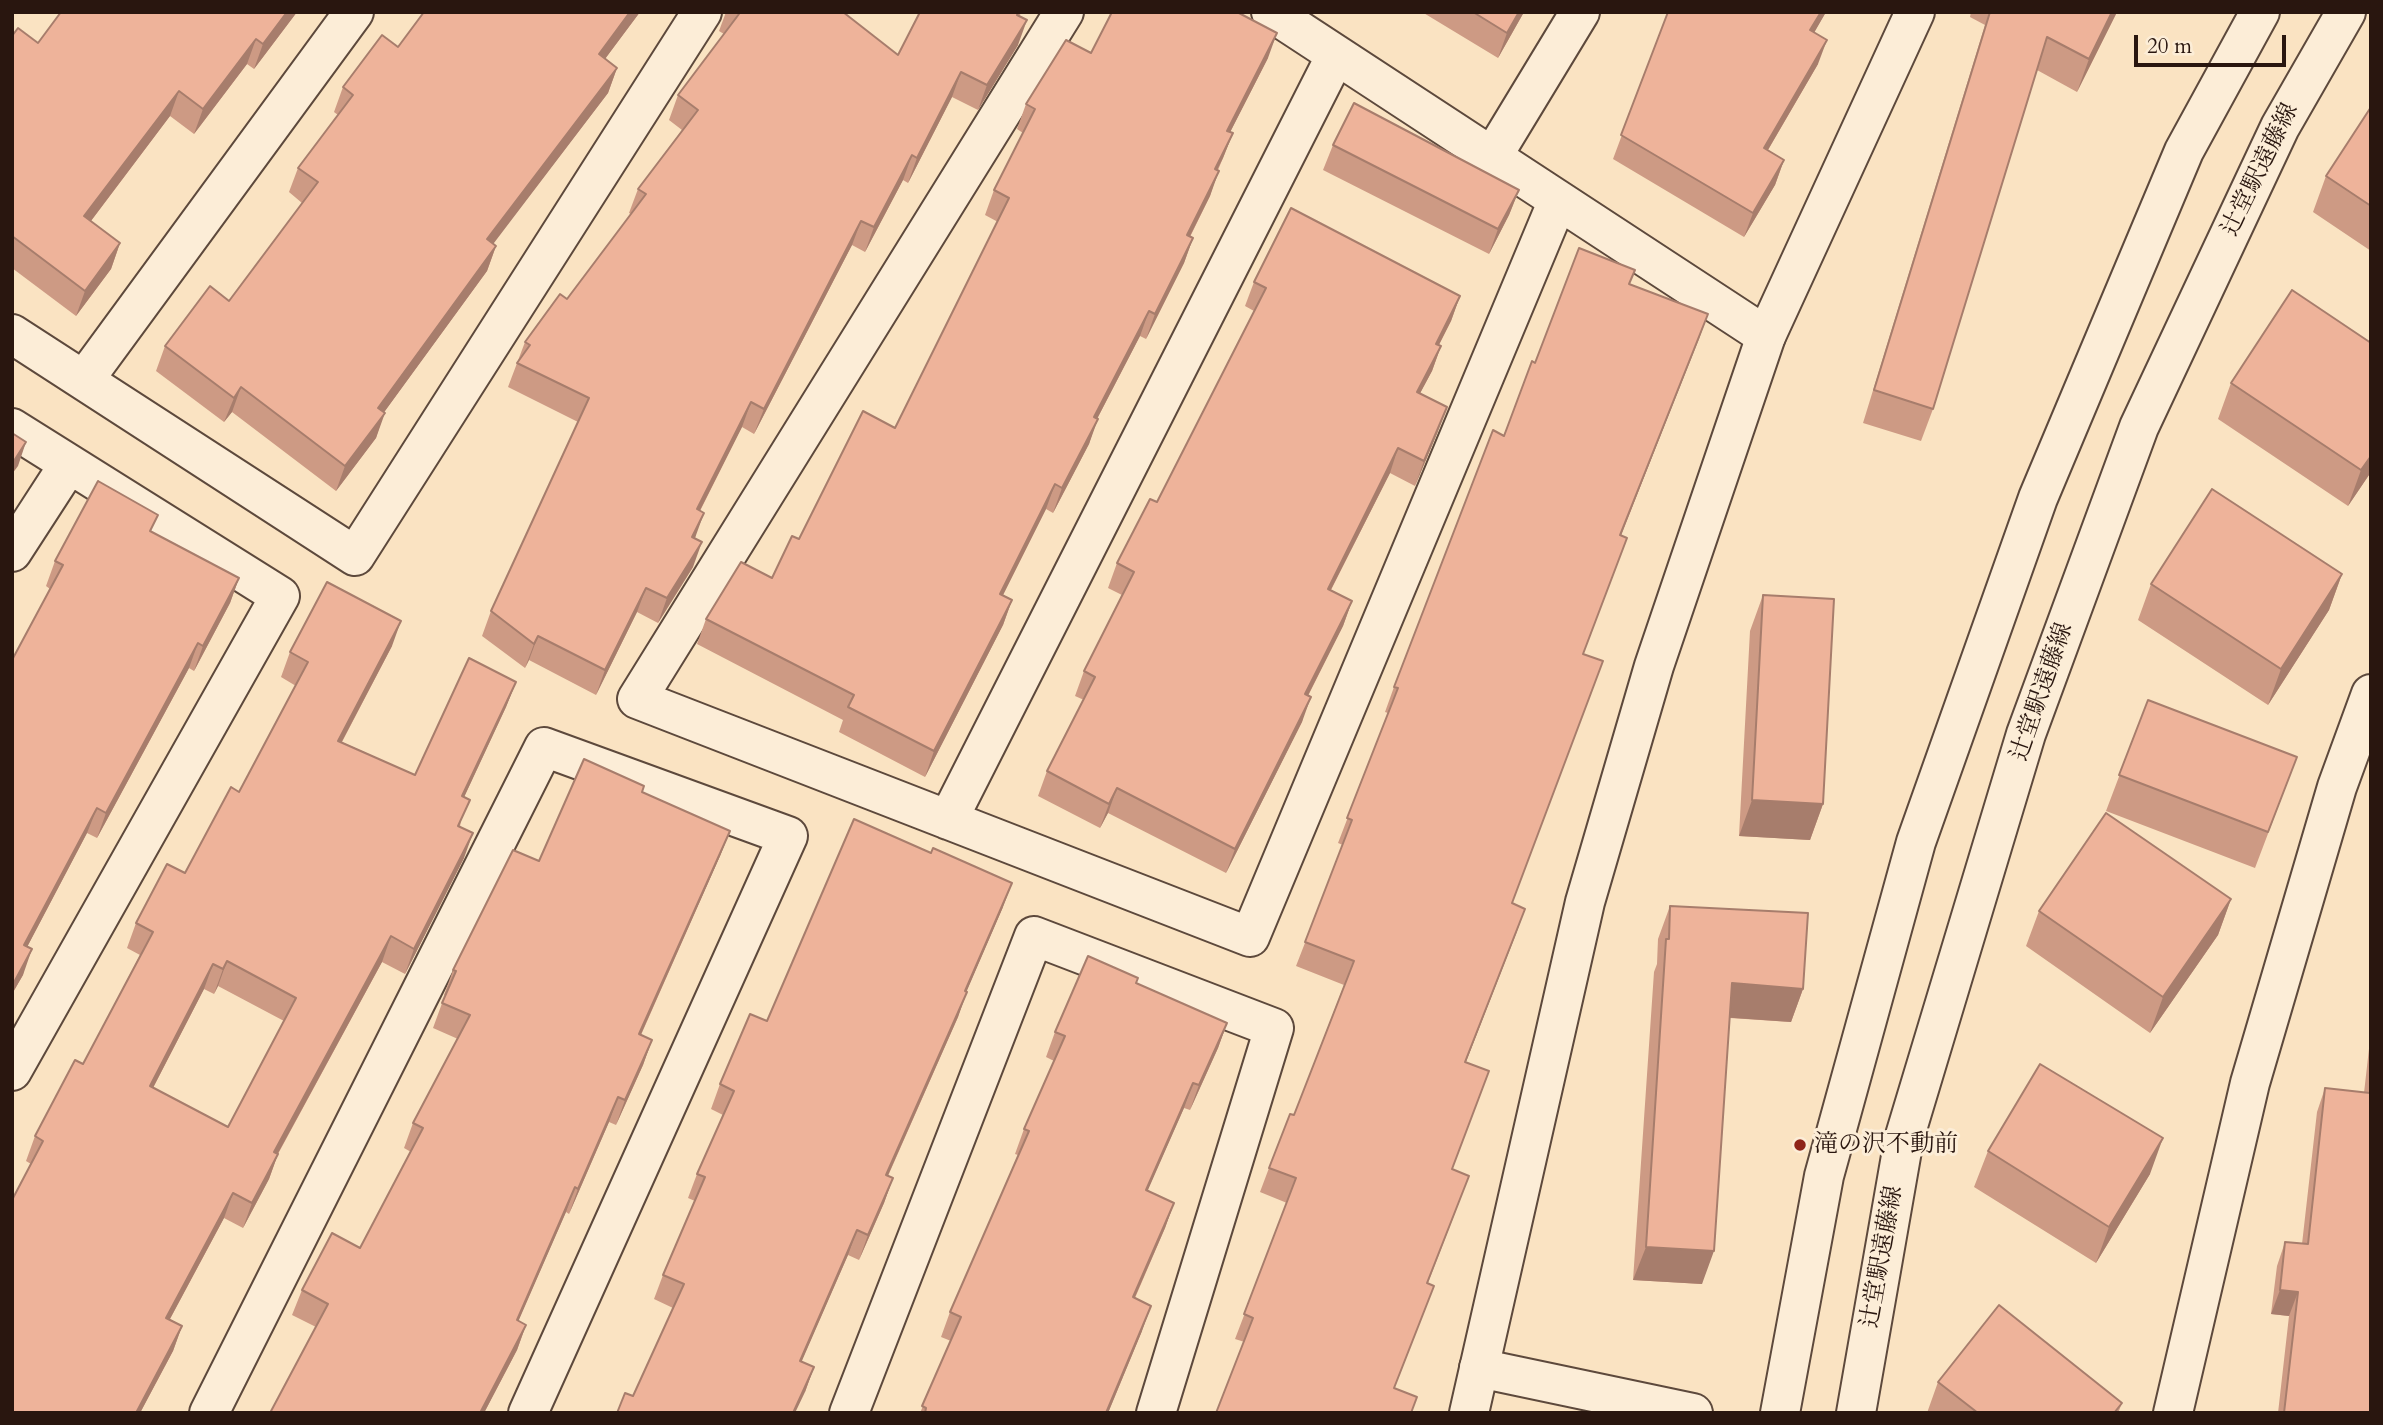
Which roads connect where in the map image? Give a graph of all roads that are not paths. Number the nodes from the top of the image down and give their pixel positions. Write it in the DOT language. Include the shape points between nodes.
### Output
graph roads {
  1 [pos="354,12"];
  2 [pos="702,12"];
  3 [pos="1064,12"];
  4 [pos="1271,12"];
  5 [pos="1580,12"];
  6 [pos="1915,12"];
  7 [pos="2260,12"];
  8 [pos="2346,12"];
  9 [pos="1336,55"];
  10 [pos="1492,157"];
  11 [pos="1558,200"];
  12 [pos="12,334"];
  13 [pos="1766,336"];
  14 [pos="84,380"];
  15 [pos="12,428"];
  16 [pos="69,464"];
  17 [pos="12,552"];
  18 [pos="2371,694"];
  19 [pos="948,820"];
  20 [pos="12,1071"];
  21 [pos="1479,1368"];
  22 [pos="209,1413"];
  23 [pos="528,1413"];
  24 [pos="849,1413"];
  25 [pos="1156,1413"];
  26 [pos="1468,1413"];
  27 [pos="1693,1413"];
  28 [pos="1780,1413"];
  29 [pos="1856,1413"];
  30 [pos="2174,1413"];
  1 -- 14 [label="street"];
  2 -- 14 [label="street" via="355,556"];
  3 -- 19 [label="street" via="637,699"];
  4 -- 9 [label="street"];
  5 -- 10 [label="street"];
  6 -- 13 [label="street"];
  7 -- 28 [label="street" via="2183,150 2043,485 1916,842 1824,1176"];
  8 -- 29 [label="street, 辻堂駅遠藤線" via="2280,127 2139,427 2026,734 1904,1139"];
  9 -- 10 [label="street"];
  9 -- 19 [label="street"];
  10 -- 11 [label="street"];
  11 -- 13 [label="street"];
  11 -- 19 [label="street" via="1250,937"];
  12 -- 14 [label="street"];
  13 -- 21 [label="street" via="1654,666 1586,902"];
  15 -- 16 [label="street"];
  16 -- 17 [label="street"];
  16 -- 20 [label="street" via="280,596"];
  18 -- 30 [label="street" via="2337,787 2250,1083"];
  21 -- 26 [label="street"];
  21 -- 27 [label="street"];
  22 -- 23 [label="street" via="544,747 788,836"];
  24 -- 25 [label="street" via="1034,936 1274,1028"];
}
